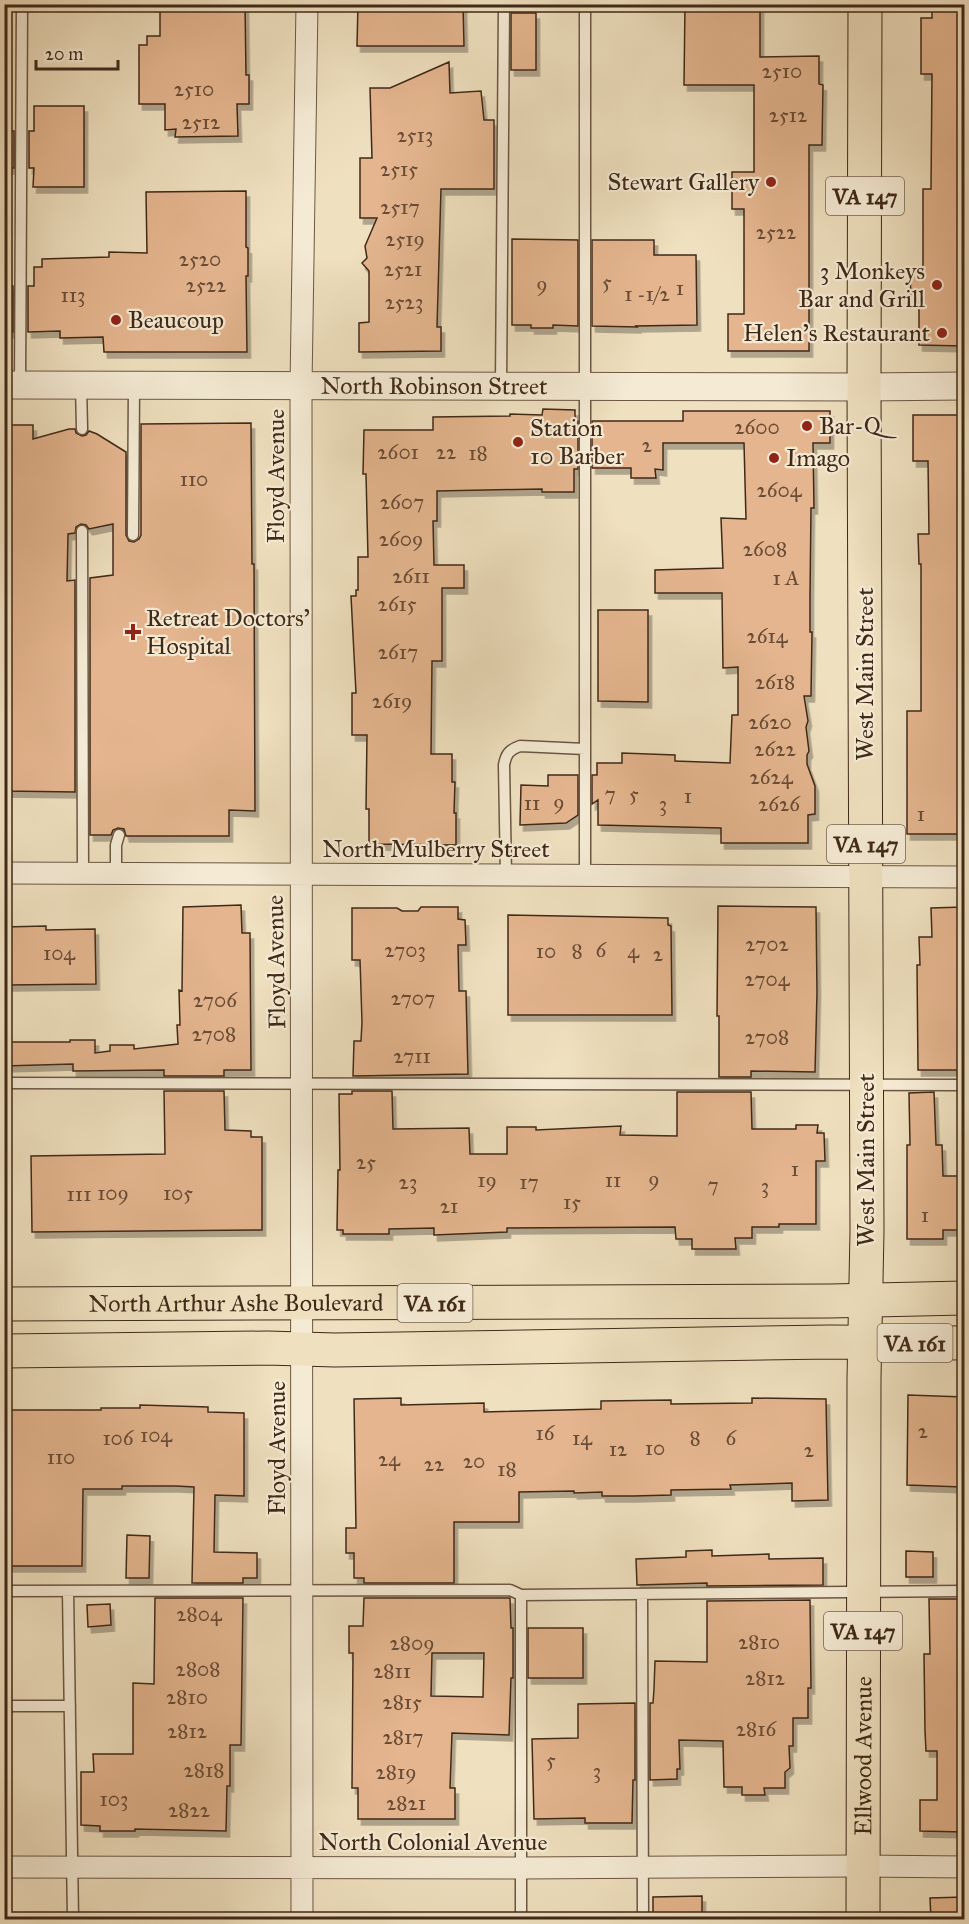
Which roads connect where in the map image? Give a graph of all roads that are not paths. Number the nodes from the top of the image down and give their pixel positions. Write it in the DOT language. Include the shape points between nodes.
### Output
graph roads {
  1 [pos="22,4"];
  2 [pos="307,4"];
  3 [pos="504,4"];
  4 [pos="585,4"];
  5 [pos="865,4"];
  6 [pos="12,385"];
  7 [pos="81,385"];
  8 [pos="134,385"];
  9 [pos="302,386"];
  10 [pos="501,386"];
  11 [pos="964,386"];
  12 [pos="585,387"];
  13 [pos="864,387"];
  14 [pos="82,429"];
  15 [pos="81,531"];
  16 [pos="134,535"];
  17 [pos="585,749"];
  18 [pos="119,836"];
  19 [pos="4,873"];
  20 [pos="82,873"];
  21 [pos="116,874"];
  22 [pos="301,874"];
  23 [pos="506,875"];
  24 [pos="585,876"];
  25 [pos="866,877"];
  26 [pos="964,877"];
  27 [pos="4,1083"];
  28 [pos="303,1084"];
  29 [pos="867,1085"];
  30 [pos="964,1085"];
  31 [pos="964,1298"];
  32 [pos="866,1300"];
  33 [pos="4,1304"];
  34 [pos="301,1304"];
  35 [pos="865,1343"];
  36 [pos="964,1343"];
  37 [pos="302,1349"];
  38 [pos="4,1351"];
  39 [pos="303,1589"];
  40 [pos="4,1591"];
  41 [pos="68,1591"];
  42 [pos="964,1591"];
  43 [pos="864,1592"];
  44 [pos="642,1594"];
  45 [pos="521,1595"];
  46 [pos="4,1706"];
  47 [pos="70,1706"];
  48 [pos="862,1866"];
  49 [pos="4,1867"];
  50 [pos="72,1867"];
  51 [pos="302,1868"];
  52 [pos="522,1868"];
  53 [pos="642,1868"];
  54 [pos="964,1868"];
  55 [pos="73,1920"];
  56 [pos="302,1920"];
  57 [pos="521,1920"];
  58 [pos="643,1920"];
  59 [pos="863,1920"];
  1 -- 6 [label="lane"];
  2 -- 9 [label="street, Floyd Avenue"];
  3 -- 10 [label="lane"];
  4 -- 12 [label="lane"];
  5 -- 13 [label="main road, West Main Street / VA 147"];
  6 -- 7 [label="street, North Robinson Street"];
  7 -- 8 [label="street, North Robinson Street"];
  7 -- 14 [label="lane"];
  8 -- 9 [label="street, North Robinson Street"];
  8 -- 16 [label="lane"];
  9 -- 10 [label="street, North Robinson Street"];
  9 -- 22 [label="street, Floyd Avenue"];
  10 -- 12 [label="street, North Robinson Street"];
  11 -- 13 [label="street, North Robinson Street"];
  12 -- 13 [label="street, North Robinson Street"];
  12 -- 17 [label="lane"];
  13 -- 25 [label="main road, West Main Street / VA 147"];
  15 -- 20 [label="lane"];
  17 -- 23 [label="lane" via="520,746 506,755"];
  17 -- 24 [label="lane"];
  18 -- 21 [label="lane"];
  19 -- 20 [label="street, North Mulberry Street"];
  20 -- 21 [label="street, North Mulberry Street"];
  21 -- 22 [label="street, North Mulberry Street"];
  22 -- 23 [label="street, North Mulberry Street"];
  22 -- 28 [label="street, Floyd Avenue"];
  23 -- 24 [label="street, North Mulberry Street"];
  24 -- 25 [label="street, North Mulberry Street"];
  25 -- 26 [label="street, North Mulberry Street"];
  25 -- 29 [label="main road, West Main Street / VA 147"];
  27 -- 28 [label="lane"];
  28 -- 29 [label="lane"];
  28 -- 34 [label="street, Floyd Avenue"];
  29 -- 30 [label="lane"];
  29 -- 32 [label="main road, West Main Street / VA 147"];
  31 -- 32 [label="main road, VA 161"];
  32 -- 34 [label="main road, North Arthur Ashe Boulevard / VA 161"];
  32 -- 35 [label="main road, West Main Street / VA 147"];
  33 -- 34 [label="main road, North Arthur Ashe Boulevard / VA 161"];
  34 -- 37 [label="street, Floyd Avenue"];
  35 -- 36 [label="main road, VA 161"];
  35 -- 37 [label="main road, North Arthur Ashe Boulevard / VA 161"];
  35 -- 43 [label="main road, Ellwood Avenue / VA 147"];
  37 -- 38 [label="main road, North Arthur Ashe Boulevard / VA 161"];
  37 -- 39 [label="street, Floyd Avenue"];
  39 -- 41 [label="lane"];
  39 -- 45 [label="lane" via="510,1590"];
  39 -- 51 [label="street, Floyd Avenue"];
  40 -- 41 [label="lane"];
  41 -- 47 [label="lane"];
  42 -- 43 [label="lane"];
  43 -- 44 [label="lane"];
  43 -- 48 [label="main road, Ellwood Avenue / VA 147"];
  44 -- 45 [label="lane"];
  44 -- 53 [label="lane"];
  45 -- 52 [label="lane"];
  46 -- 47 [label="lane"];
  47 -- 50 [label="lane"];
  48 -- 53 [label="street, North Colonial Avenue"];
  48 -- 54 [label="street, North Colonial Avenue"];
  48 -- 59 [label="main road, Ellwood Avenue / VA 147"];
  49 -- 50 [label="street, North Colonial Avenue"];
  50 -- 51 [label="street, North Colonial Avenue"];
  50 -- 55 [label="lane"];
  51 -- 52 [label="street, North Colonial Avenue"];
  51 -- 56 [label="street, Floyd Avenue"];
  52 -- 53 [label="street, North Colonial Avenue"];
  52 -- 57 [label="lane"];
  53 -- 58 [label="lane"];
}
